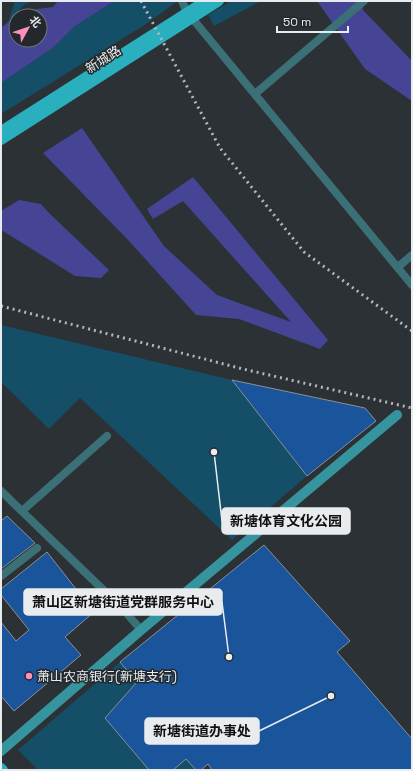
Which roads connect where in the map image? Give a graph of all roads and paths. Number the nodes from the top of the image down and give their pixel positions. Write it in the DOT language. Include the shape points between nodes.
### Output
graph roads {
  1 [pos="182,1"];
  2 [pos="205,1"];
  3 [pos="219,1"];
  4 [pos="364,1"];
  5 [pos="189,15"];
  6 [pos="255,94"];
  7 [pos="1,131"];
  8 [pos="1,140"];
  9 [pos="412,255"];
  10 [pos="398,267"];
  11 [pos="412,285"];
  12 [pos="397,415"];
  13 [pos="107,436"];
  14 [pos="1,491"];
  15 [pos="22,511"];
  16 [pos="37,548"];
  17 [pos="1,576"];
  18 [pos="141,630"];
  19 [pos="1,751"];
  1 -- 5 [label="street"];
  2 -- 5 [label="main road, 新城路"];
  3 -- 5 [label="main road, 新城路"];
  4 -- 6 [label="street"];
  5 -- 6 [label="street"];
  5 -- 7 [label="main road, 新城路"];
  5 -- 8 [label="main road, 新城路"];
  6 -- 10 [label="street"];
  9 -- 10 [label="street"];
  10 -- 11 [label="street"];
  12 -- 18 [label="street"];
  13 -- 15 [label="street"];
  14 -- 15 [label="street"];
  15 -- 18 [label="street" via="123,609"];
  16 -- 17 [label="street"];
  18 -- 19 [label="street"];
}
